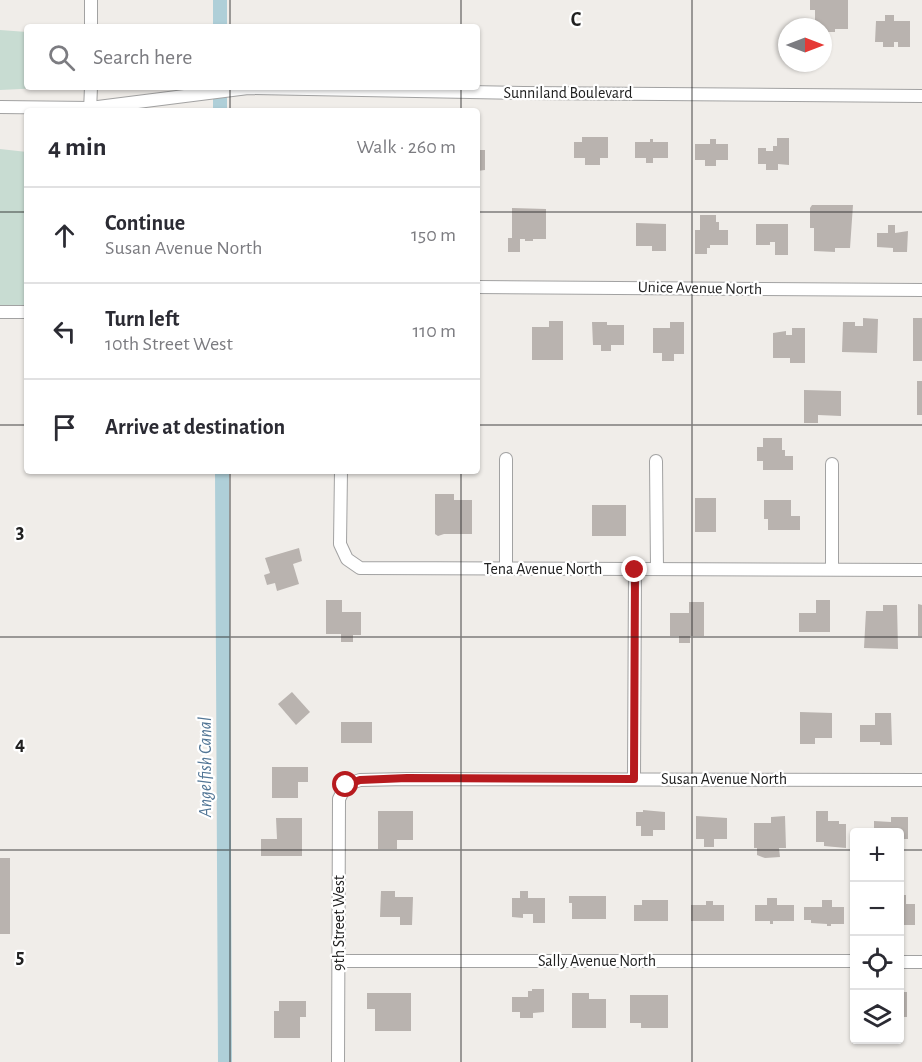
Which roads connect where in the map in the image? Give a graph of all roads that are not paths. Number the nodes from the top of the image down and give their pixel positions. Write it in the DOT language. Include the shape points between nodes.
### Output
graph roads {
  1 [pos="91,0"];
  2 [pos="91,24"];
  3 [pos="91,90"];
  4 [pos="232,90"];
  5 [pos="358,90"];
  6 [pos="922,96"];
  7 [pos="0,107"];
  8 [pos="45,108"];
  9 [pos="90,108"];
  10 [pos="97,108"];
  11 [pos="480,287"];
  12 [pos="922,290"];
  13 [pos="0,312"];
  14 [pos="24,312"];
  15 [pos="506,459"];
  16 [pos="656,461"];
  17 [pos="832,464"];
  18 [pos="341,474"];
  19 [pos="506,569"];
  20 [pos="635,570"];
  21 [pos="657,570"];
  22 [pos="832,570"];
  23 [pos="922,570"];
  24 [pos="634,779"];
  25 [pos="922,780"];
  26 [pos="346,785"];
  27 [pos="339,960"];
  28 [pos="850,962"];
  29 [pos="904,962"];
  30 [pos="922,962"];
  31 [pos="338,1062"];
  1 -- 2 [label="street"];
  3 -- 9 [label="street"];
  4 -- 10 [label="street, Sunniland Boulevard"];
  5 -- 6 [label="street, Sunniland Boulevard"];
  7 -- 8 [label="street, Sunniland Boulevard"];
  11 -- 12 [label="street, Unice Avenue North"];
  13 -- 14 [label="street"];
  15 -- 19 [label="street"];
  16 -- 21 [label="street"];
  17 -- 22 [label="street"];
  18 -- 19 [label="street, Tena Avenue North" via="340,544 347,559 360,568"];
  19 -- 20 [label="street, Tena Avenue North"];
  20 -- 21 [label="street, Tena Avenue North"];
  20 -- 24 [label="street"];
  21 -- 22 [label="street, Tena Avenue North"];
  22 -- 23 [label="street, Tena Avenue North"];
  24 -- 25 [label="street, Susan Avenue North"];
  24 -- 26 [label="street, Susan Avenue North" via="407,778 360,780"];
  26 -- 27 [label="street, 9th Street West" via="339,799"];
  27 -- 28 [label="street, Sally Avenue North"];
  27 -- 31 [label="street, 9th Street West"];
  29 -- 30 [label="street"];
}
